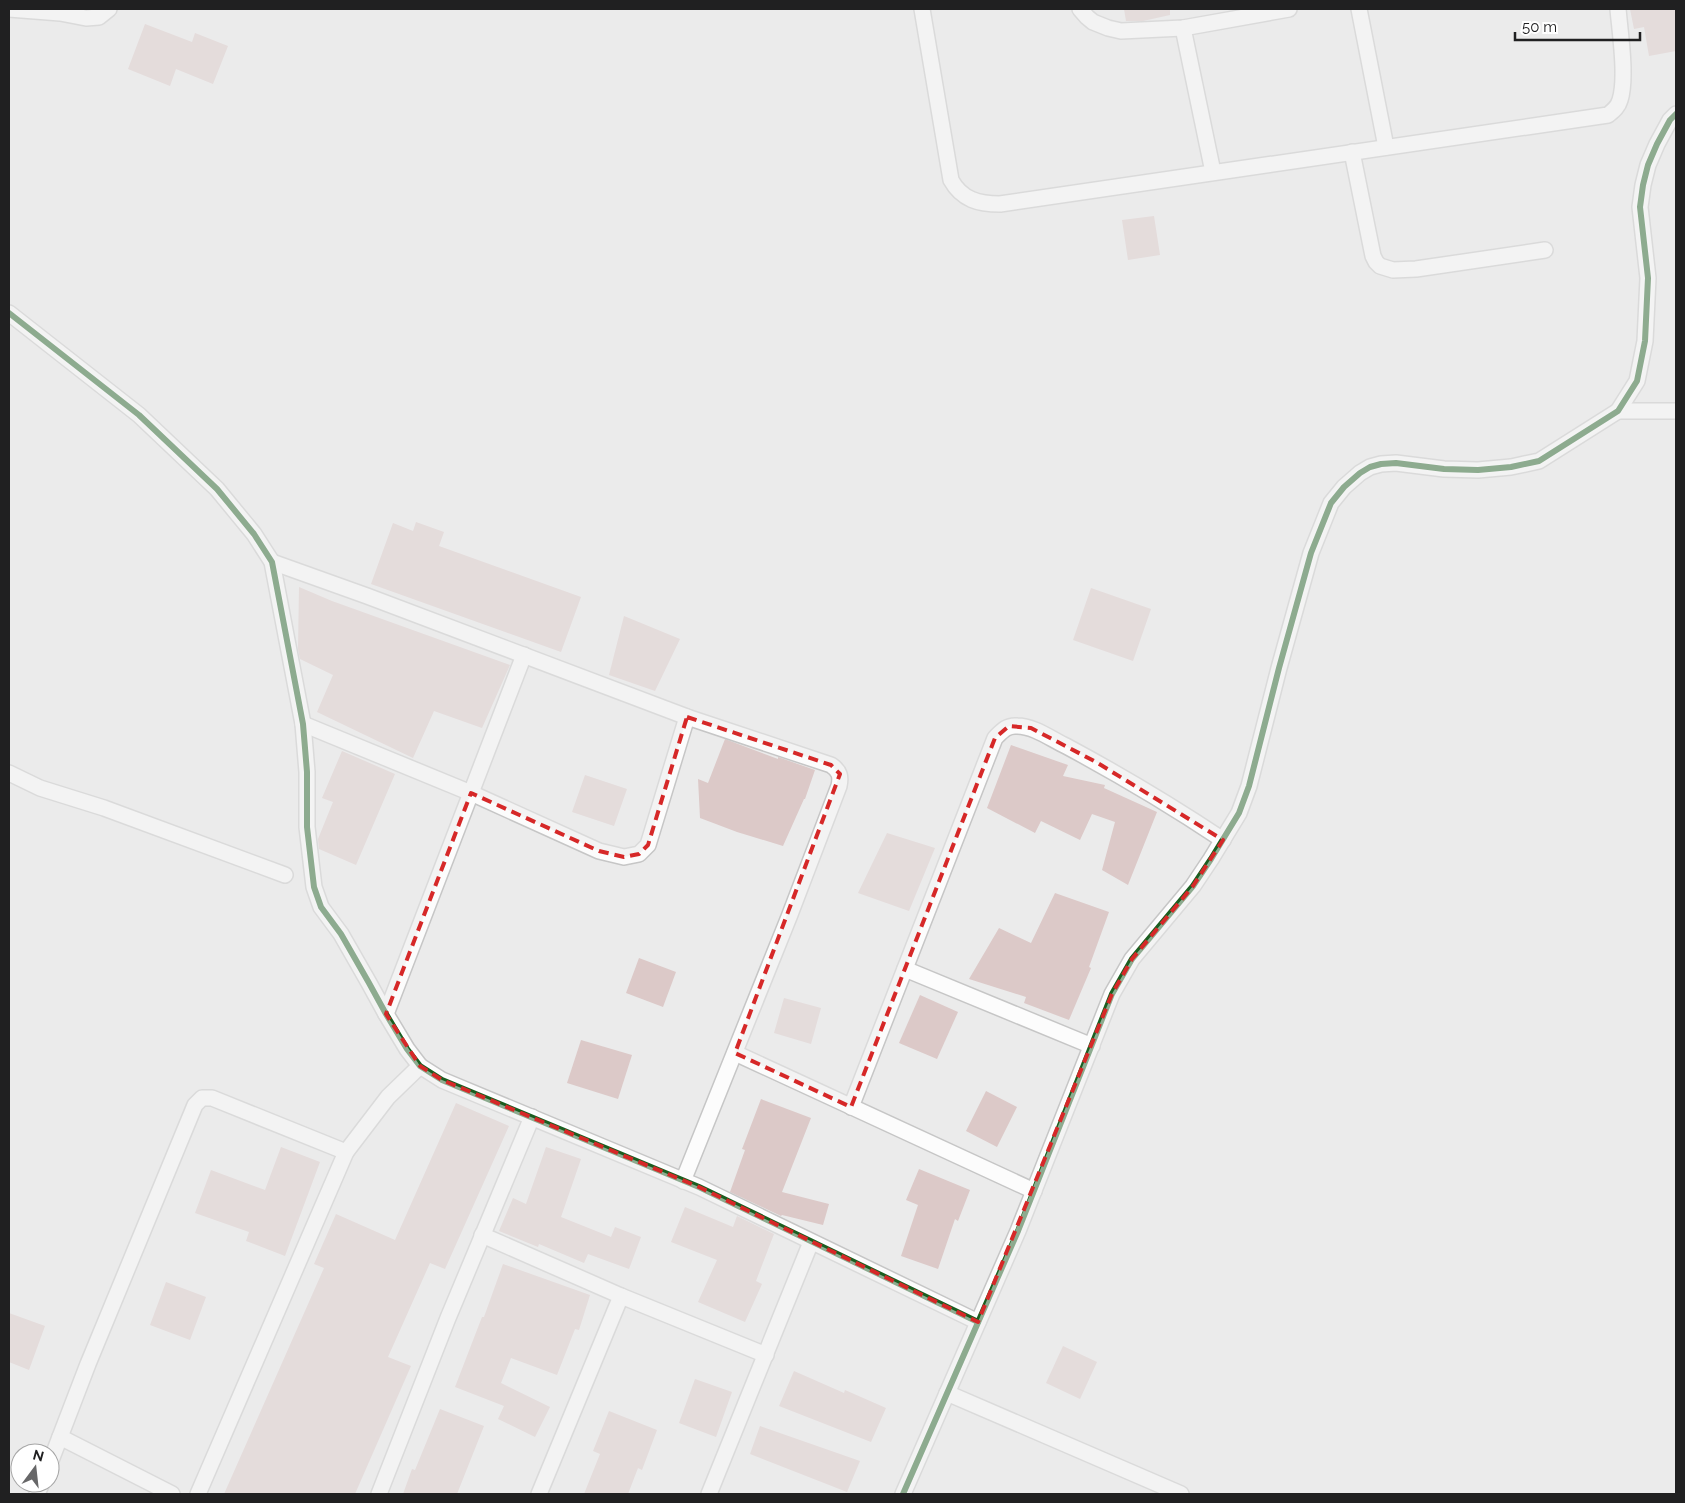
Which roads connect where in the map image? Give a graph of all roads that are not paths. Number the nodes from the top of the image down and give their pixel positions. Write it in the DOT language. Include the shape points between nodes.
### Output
graph roads {
  1 [pos="9,9"];
  2 [pos="109,9"];
  3 [pos="922,9"];
  4 [pos="1080,9"];
  5 [pos="1289,9"];
  6 [pos="1359,9"];
  7 [pos="1618,9"];
  8 [pos="1183,28"];
  9 [pos="1676,114"];
  10 [pos="1386,147"];
  11 [pos="1352,152"];
  12 [pos="1213,172"];
  13 [pos="1545,250"];
  14 [pos="9,313"];
  15 [pos="1618,410"];
  16 [pos="1676,411"];
  17 [pos="272,562"];
  18 [pos="524,655"];
  19 [pos="687,717"];
  20 [pos="303,724"];
  21 [pos="9,773"];
  22 [pos="471,793"];
  23 [pos="1223,840"];
  24 [pos="284,875"];
  25 [pos="905,969"];
  26 [pos="386,1014"];
  27 [pos="1092,1046"];
  28 [pos="735,1053"];
  29 [pos="420,1066"];
  30 [pos="851,1107"];
  31 [pos="532,1117"];
  32 [pos="346,1152"];
  33 [pos="683,1181"];
  34 [pos="1034,1191"];
  35 [pos="482,1234"];
  36 [pos="811,1242"];
  37 [pos="621,1296"];
  38 [pos="978,1322"];
  39 [pos="766,1355"];
  40 [pos="947,1393"];
  41 [pos="60,1437"];
  42 [pos="58,1443"];
  43 [pos="172,1494"];
  44 [pos="198,1494"];
  45 [pos="379,1494"];
  46 [pos="539,1494"];
  47 [pos="709,1494"];
  48 [pos="903,1494"];
  49 [pos="1181,1494"];
  1 -- 2 [label="street" via="86,18 99,17"];
  3 -- 12 [label="street" via="951,180 956,189 972,201 1000,204"];
  4 -- 8 [label="street" via="1093,22 1114,30"];
  5 -- 8 [label="street"];
  6 -- 10 [label="street"];
  7 -- 10 [label="street" via="1623,87 1618,106 1608,114"];
  8 -- 12 [label="street"];
  9 -- 15 [label="street" via="1656,144 1643,185 1640,207 1648,278 1645,341 1637,381"];
  10 -- 11 [label="street"];
  11 -- 12 [label="street"];
  11 -- 13 [label="street" via="1373,256 1380,266 1393,270 1416,269"];
  14 -- 17 [label="street" via="153,428 217,489"];
  15 -- 16 [label="street"];
  15 -- 23 [label="street" via="1540,461 1478,470 1381,464 1360,473 1344,487 1331,503 1311,553 1249,786 1239,813"];
  17 -- 18 [label="street"];
  17 -- 20 [label="street"];
  18 -- 19 [label="street"];
  18 -- 22 [label="street"];
  19 -- 22 [label="street" via="648,845 639,854 624,857 599,851"];
  19 -- 28 [label="street" via="831,765 840,774 839,786"];
  20 -- 22 [label="street"];
  20 -- 26 [label="street" via="308,772 307,827 314,888 321,907 341,934"];
  21 -- 24 [label="street" via="40,788 104,808"];
  22 -- 26 [label="street"];
  23 -- 25 [label="street" via="1096,762 1031,728 1009,726 995,738"];
  23 -- 27 [label="street" via="1193,886 1132,959 1112,994"];
  25 -- 27 [label="street"];
  25 -- 30 [label="street"];
  26 -- 29 [label="street"];
  27 -- 34 [label="street"];
  28 -- 30 [label="street"];
  28 -- 33 [label="street"];
  29 -- 31 [label="street" via="442,1080"];
  29 -- 32 [label="street" via="388,1097"];
  30 -- 34 [label="street"];
  31 -- 33 [label="street"];
  31 -- 35 [label="street"];
  32 -- 41 [label="street" via="212,1098 202,1098 194,1105"];
  32 -- 44 [label="street"];
  33 -- 36 [label="street"];
  34 -- 38 [label="street"];
  35 -- 37 [label="street"];
  35 -- 45 [label="street"];
  36 -- 38 [label="street"];
  36 -- 39 [label="street"];
  37 -- 39 [label="street"];
  37 -- 46 [label="street"];
  38 -- 40 [label="street"];
  39 -- 47 [label="street"];
  40 -- 48 [label="street"];
  40 -- 49 [label="street"];
  41 -- 42 [label="street"];
  41 -- 43 [label="street"];
}
